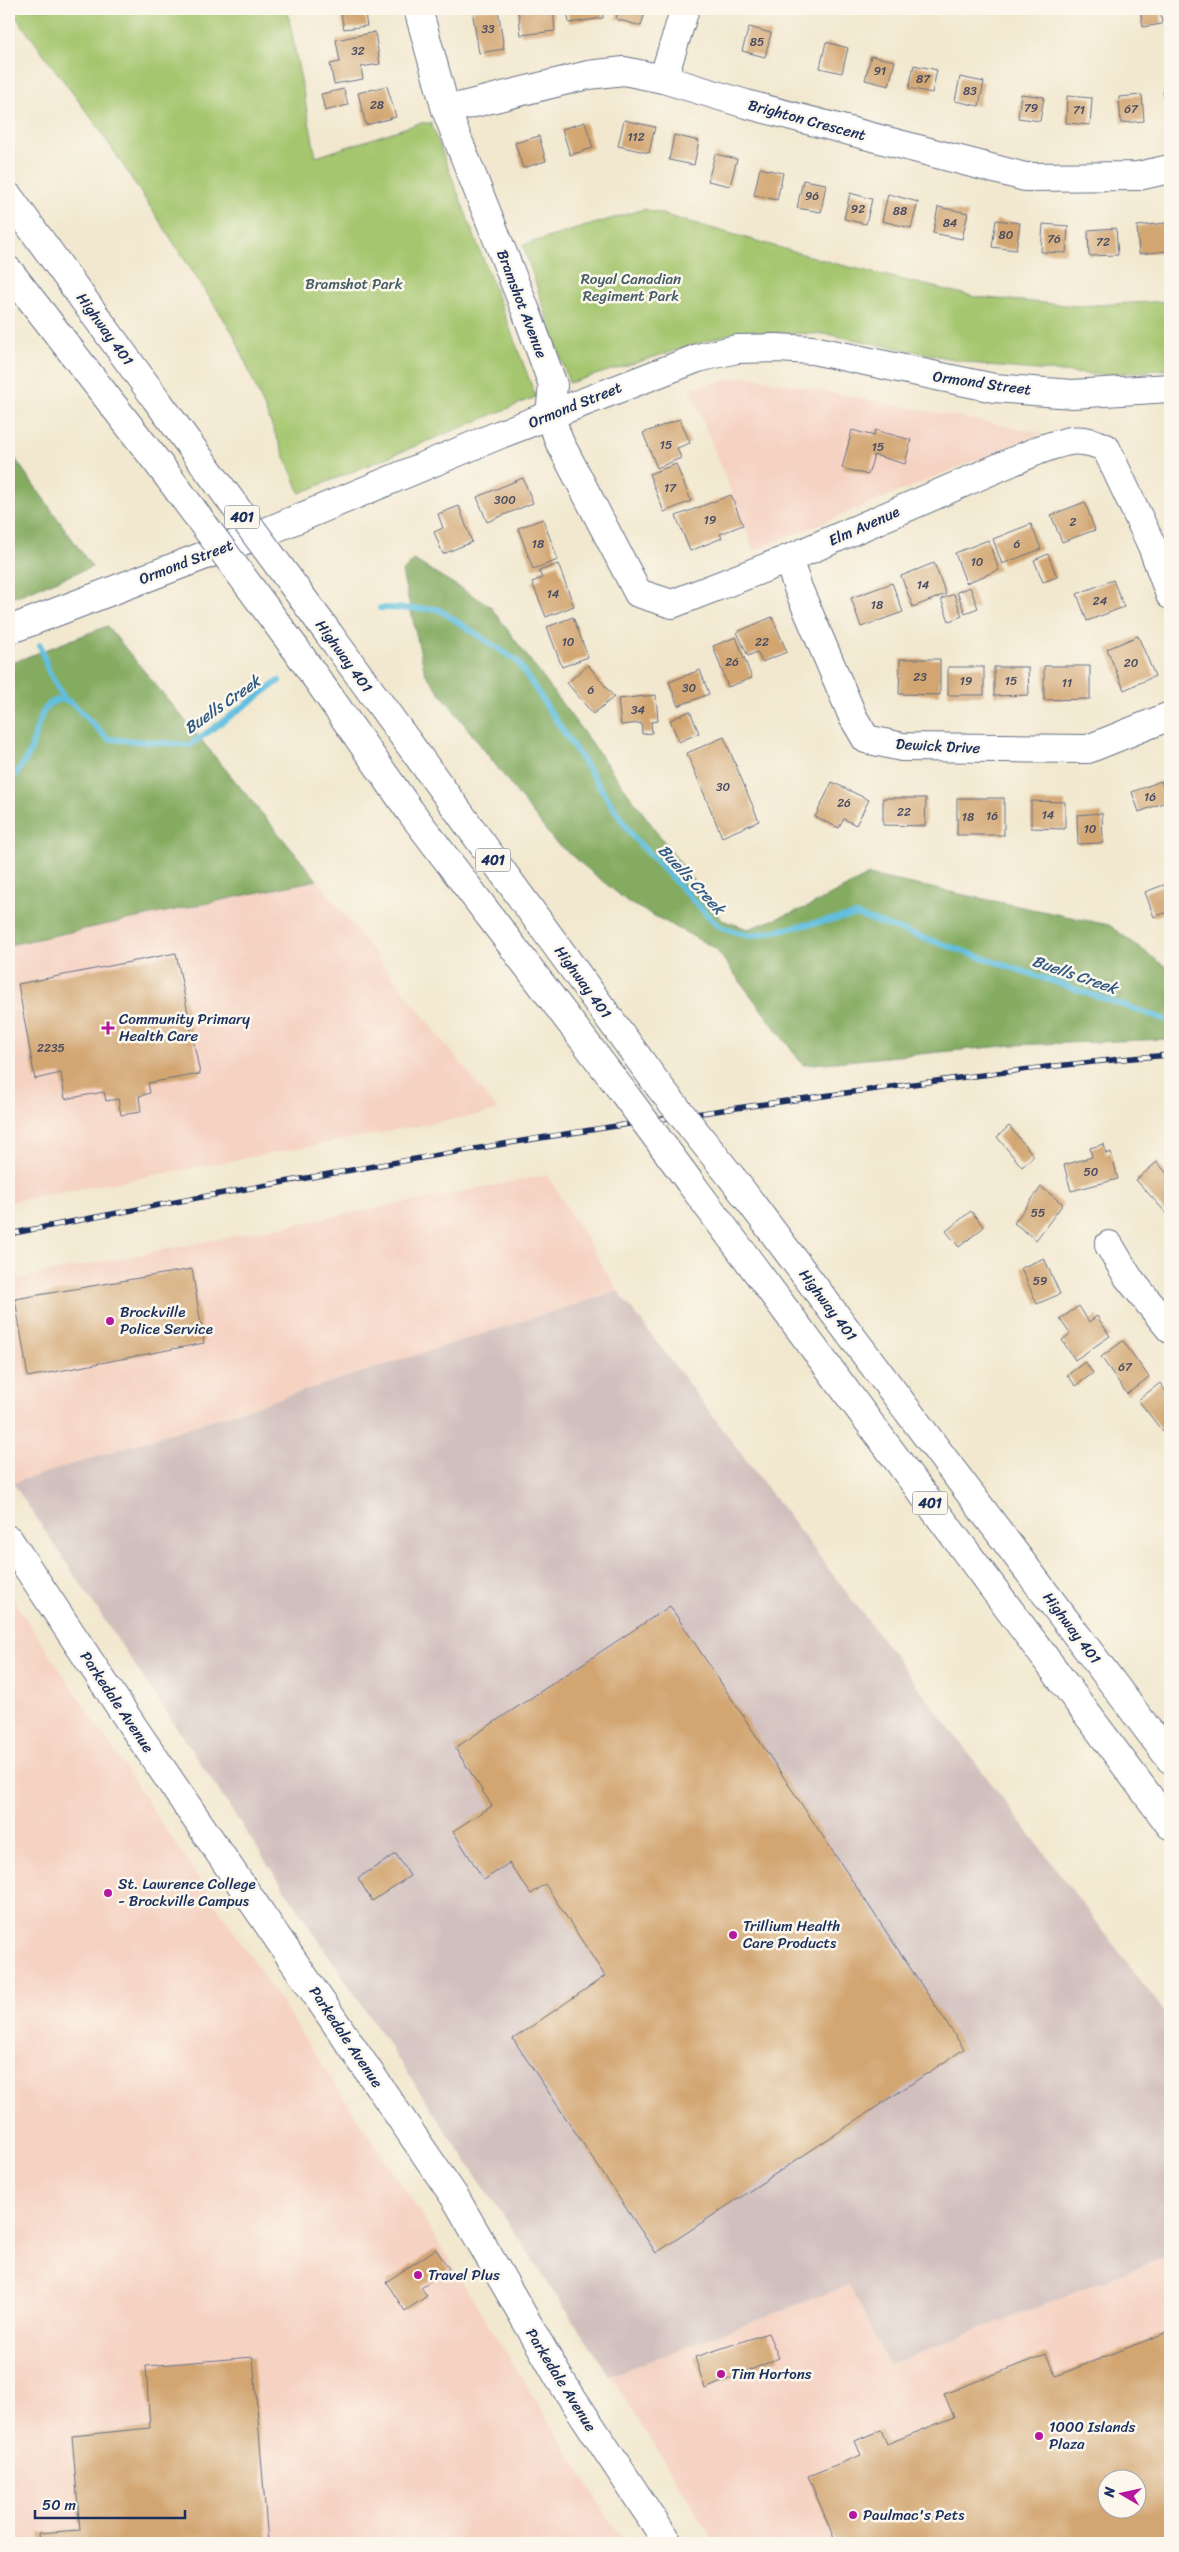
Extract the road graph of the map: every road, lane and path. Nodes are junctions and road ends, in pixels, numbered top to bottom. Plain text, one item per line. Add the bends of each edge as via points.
1 (418, 9) edge
2 (686, 9) edge
3 (664, 79) junction
4 (446, 110) junction
5 (1170, 169) edge
6 (9, 197) edge
7 (9, 271) edge
8 (1170, 388) edge
9 (550, 415) junction
10 (788, 559) junction
11 (636, 591) joint
12 (1170, 595) edge
13 (9, 630) edge
14 (1170, 716) edge
15 (1108, 1245) dead end
16 (1170, 1329) edge
17 (9, 1540) edge
18 (1170, 1759) edge
19 (1170, 1824) edge
20 (668, 2543) edge

1 - 4 main road, Bramshot Avenue
2 - 3 main road
3 - 4 main road, Brighton Crescent via 624,71 588,75
3 - 5 main road, Brighton Crescent via 746,104 1025,177 1138,176
4 - 9 main road, Bramshot Avenue via 551,378
6 - 18 main road, Highway 401 / 401, bridge via 658,1085 733,1179
7 - 19 main road, 401, bridge via 164,471 410,811
8 - 9 main road, Ormond Street via 1072,394 994,388 813,350 776,348 737,350 698,358
9 - 11 main road, Bramshot Avenue via 559,441
9 - 13 main road, Ormond Street via 261,534
10 - 11 main road, Elm Avenue via 672,604
10 - 12 main road, Elm Avenue via 1070,439 1106,448 1152,546
10 - 14 main road, Dewick Drive via 850,709 866,739 902,747 1088,749
15 - 16 main road via 1128,1277
17 - 20 main road, Parkedale Avenue via 456,2199 559,2378

